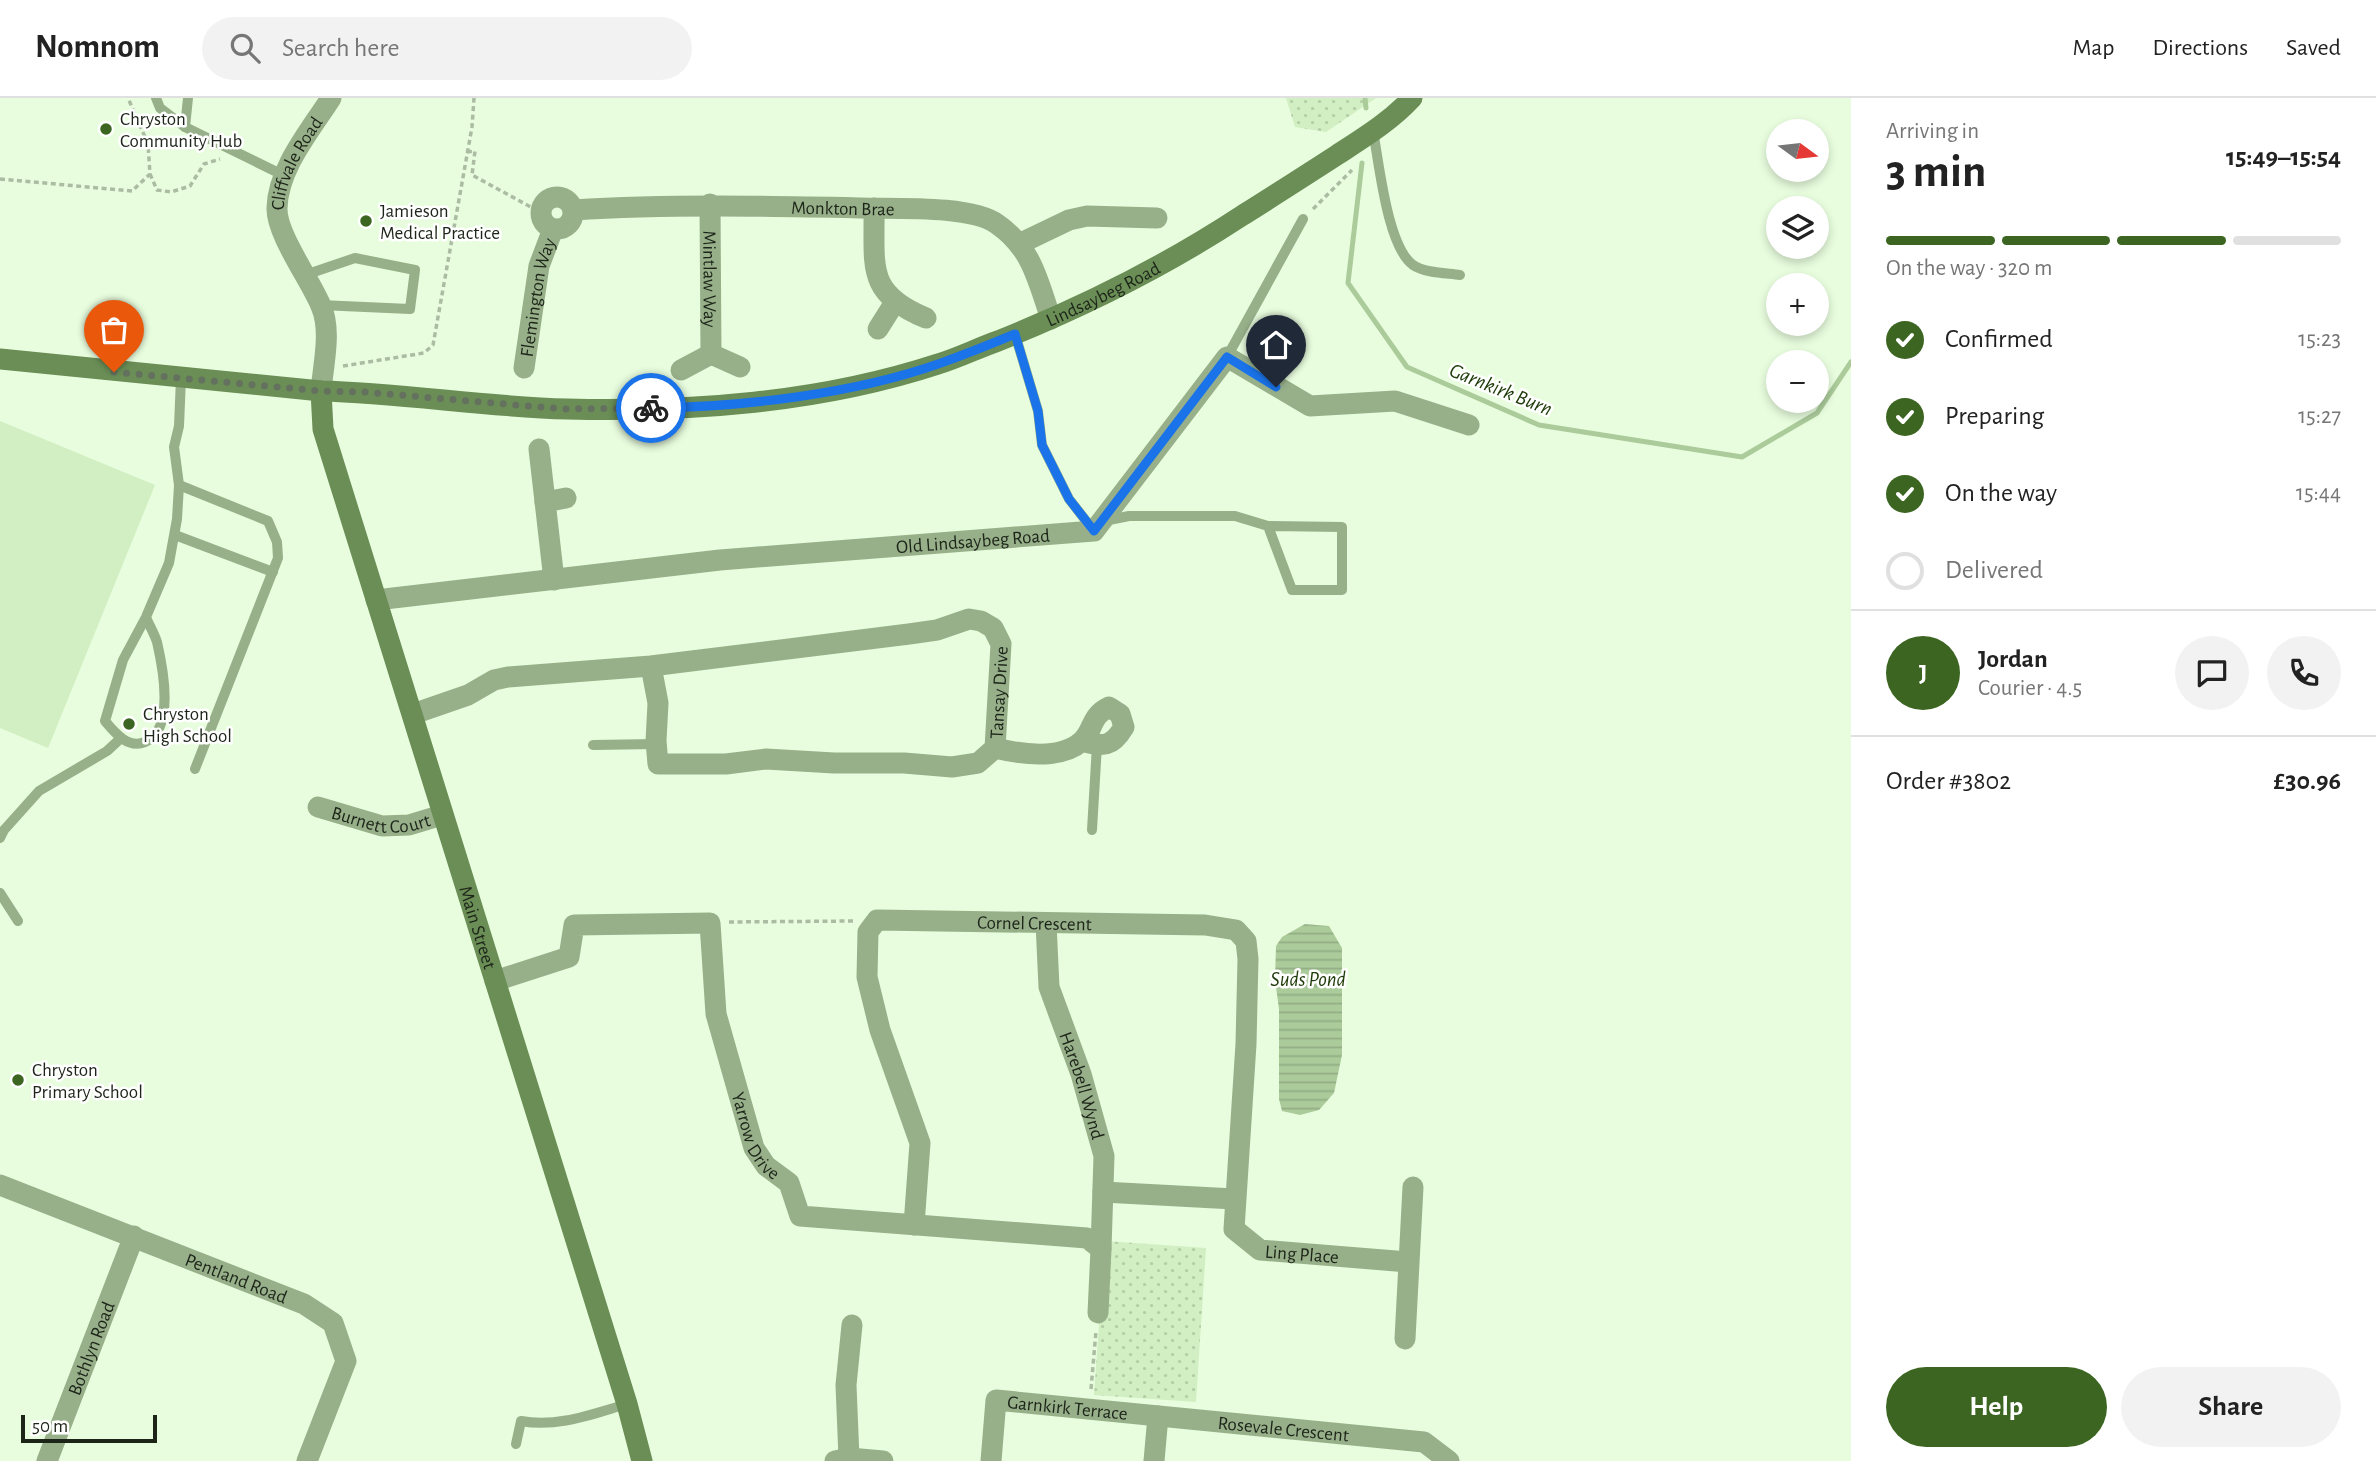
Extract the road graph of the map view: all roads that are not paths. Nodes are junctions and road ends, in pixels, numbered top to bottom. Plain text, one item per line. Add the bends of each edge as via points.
1 (156, 98) edge
2 (188, 98) edge
3 (331, 98) edge
4 (1412, 98) edge
5 (185, 127) junction
6 (1373, 131) junction
7 (285, 176) junction
8 (710, 204) junction
9 (873, 208) junction
10 (1157, 218) dead end
11 (1303, 219) dead end
12 (546, 221) joint
13 (1021, 243) junction
14 (305, 275) junction
15 (1460, 275) dead end
16 (895, 302) junction
17 (320, 304) junction
18 (926, 318) dead end
19 (1051, 319) junction
20 (878, 329) dead end
21 (1015, 334) junction
22 (711, 355) junction
23 (1227, 357) junction
24 (0, 359) edge
25 (740, 367) dead end
26 (524, 368) dead end
27 (681, 370) dead end
28 (181, 377) junction
29 (321, 391) junction
30 (1469, 425) dead end
31 (539, 449) dead end
32 (179, 485) junction
33 (566, 498) dead end
34 (545, 502) junction
35 (1097, 526) junction
36 (1268, 526) junction
37 (174, 535) junction
38 (273, 572) junction
39 (554, 579) junction
40 (376, 600) junction
41 (146, 617) junction
42 (651, 666) junction
43 (412, 714) junction
44 (120, 739) junction
45 (1090, 743) joint
46 (656, 744) junction
47 (593, 745) dead end
48 (995, 748) junction
49 (195, 769) dead end
50 (318, 807) dead end
51 (442, 815) junction
52 (1092, 830) dead end
53 (0, 838) edge
54 (0, 893) edge
55 (18, 921) dead end
56 (1046, 923) junction
57 (495, 981) junction
58 (0, 1185) edge
59 (1413, 1187) dead end
60 (1103, 1192) junction
61 (1234, 1199) junction
62 (914, 1225) junction
63 (134, 1236) junction
64 (1101, 1249) junction
65 (1408, 1262) junction
66 (1098, 1313) road end
67 (852, 1325) dead end
68 (1405, 1339) dead end
69 (627, 1404) junction
70 (1158, 1416) junction
71 (516, 1444) dead end
72 (842, 1459) edge
73 (47, 1461) edge
74 (307, 1461) edge
75 (642, 1461) edge
76 (884, 1461) edge
77 (990, 1461) edge
78 (1154, 1461) edge
79 (1449, 1461) edge

1 - 5 lane via 160,108
2 - 5 lane
3 - 7 street, Cliffvale Road
4 - 6 main road, Lindsaybeg Road
5 - 7 lane
6 - 15 lane via 1387,211 1404,254 1413,265
6 - 19 main road, Lindsaybeg Road via 1224,228
7 - 14 street, Cliffvale Road via 276,211
8 - 9 street, Monkton Brae
8 - 12 street, Monkton Brae via 573,210 564,199 554,197 544,203
8 - 22 street, Mintlaw Way
9 - 13 street, Monkton Brae via 974,214 995,222
9 - 16 street via 876,273
10 - 13 street via 1087,216
11 - 23 lane
12 - 26 street, Flemington Way
13 - 19 street, Monkton Brae
14 - 17 street, Cliffvale Road
14 - 17 lane via 355,257 415,270 410,309
16 - 18 street
16 - 20 street
17 - 29 street, Cliffvale Road via 326,333
19 - 21 main road, Lindsaybeg Road
21 - 29 main road, Lindsaybeg Road via 939,364 870,382 738,404 564,409
21 - 35 lane via 1038,411 1042,445 1069,499
22 - 25 street, Mintlaw Way
22 - 27 street, Mintlaw Way
23 - 30 street via 1310,406 1395,401
23 - 35 street
24 - 28 main road, Lindsaybeg Road
28 - 29 main road, Lindsaybeg Road
28 - 32 lane via 174,447
29 - 40 main road, Main Street via 323,429
31 - 34 street
32 - 37 lane
32 - 38 lane via 268,521 277,542
33 - 34 street
34 - 39 street
35 - 36 lane via 1129,516 1235,516
35 - 39 street, Old Lindsaybeg Road
36 - 36 lane via 1342,527 1342,590 1292,590
37 - 38 lane
37 - 41 lane via 169,563
38 - 49 lane
39 - 40 street, Old Lindsaybeg Road
40 - 43 main road, Main Street
41 - 44 lane via 123,660 105,721
41 - 44 lane via 156,640 164,720 156,737 141,744
42 - 43 street, Tansay Drive via 508,677
42 - 46 street via 658,703
42 - 48 street, Tansay Drive via 937,630 969,619 981,621 993,628 1001,644
43 - 51 main road, Main Street
44 - 53 lane via 39,791
45 - 48 street via 1037,755
45 - 52 lane
46 - 47 lane
46 - 48 street, Tansay Drive via 658,764 766,759 952,767 978,763
50 - 51 street, Burnett Court via 382,826 409,825
51 - 57 main road, Main Street
54 - 55 lane
56 - 60 street, Harebell Wynd via 1049,987 1081,1074 1104,1156
56 - 61 street, Cornel Crescent via 1205,925 1236,930 1246,942 1246,1044
56 - 62 street, Cornel Crescent via 877,920 868,932 867,977 880,1030 920,1143
57 - 62 street, Yarrow Drive via 569,957 574,925 710,923 716,1014 754,1147 766,1166 789,1183 800,1216
57 - 69 main road, Main Street
58 - 63 street, Pentland Road
59 - 65 street
60 - 61 street
60 - 64 street, Harebell Wynd
61 - 65 street, Ling Place via 1234,1229 1260,1250
62 - 64 street, Yarrow Drive via 1087,1238
63 - 73 street, Bothlyn Road
63 - 74 street, Pentland Road via 304,1304 333,1323 346,1361
64 - 66 street
65 - 68 street
67 - 72 street
69 - 71 lane via 565,1421 521,1421
69 - 75 main road, Main Street
70 - 77 street, Garnkirk Terrace via 996,1400
70 - 78 street
70 - 79 street, Rosevale Crescent via 1424,1442
72 - 76 street

